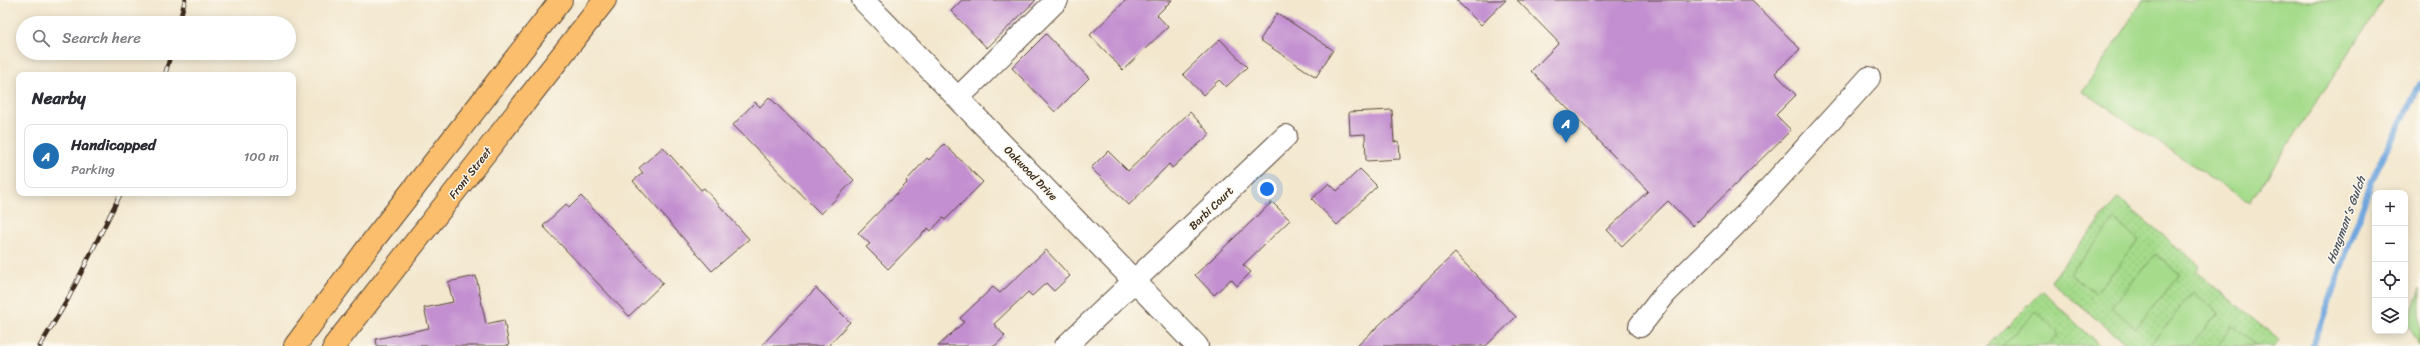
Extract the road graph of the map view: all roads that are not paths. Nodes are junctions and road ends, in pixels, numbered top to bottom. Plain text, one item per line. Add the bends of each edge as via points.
1 (561, 0) edge
2 (605, 0) edge
3 (863, 0) edge
4 (1057, 0) edge
5 (1869, 78) dead end
6 (958, 98) junction
7 (1286, 136) dead end
8 (1135, 280) junction
9 (1640, 326) dead end
10 (295, 346) edge
11 (334, 346) edge
12 (1066, 346) edge
13 (1197, 346) edge

1 - 10 main road
2 - 11 main road, Front Street
3 - 6 street, Oakwood Drive
4 - 6 street
5 - 9 street via 1747,213 1665,294
6 - 8 street, Oakwood Drive
7 - 8 street, Barbi Court
8 - 12 street, Barbi Court
8 - 13 street, Oakwood Drive

